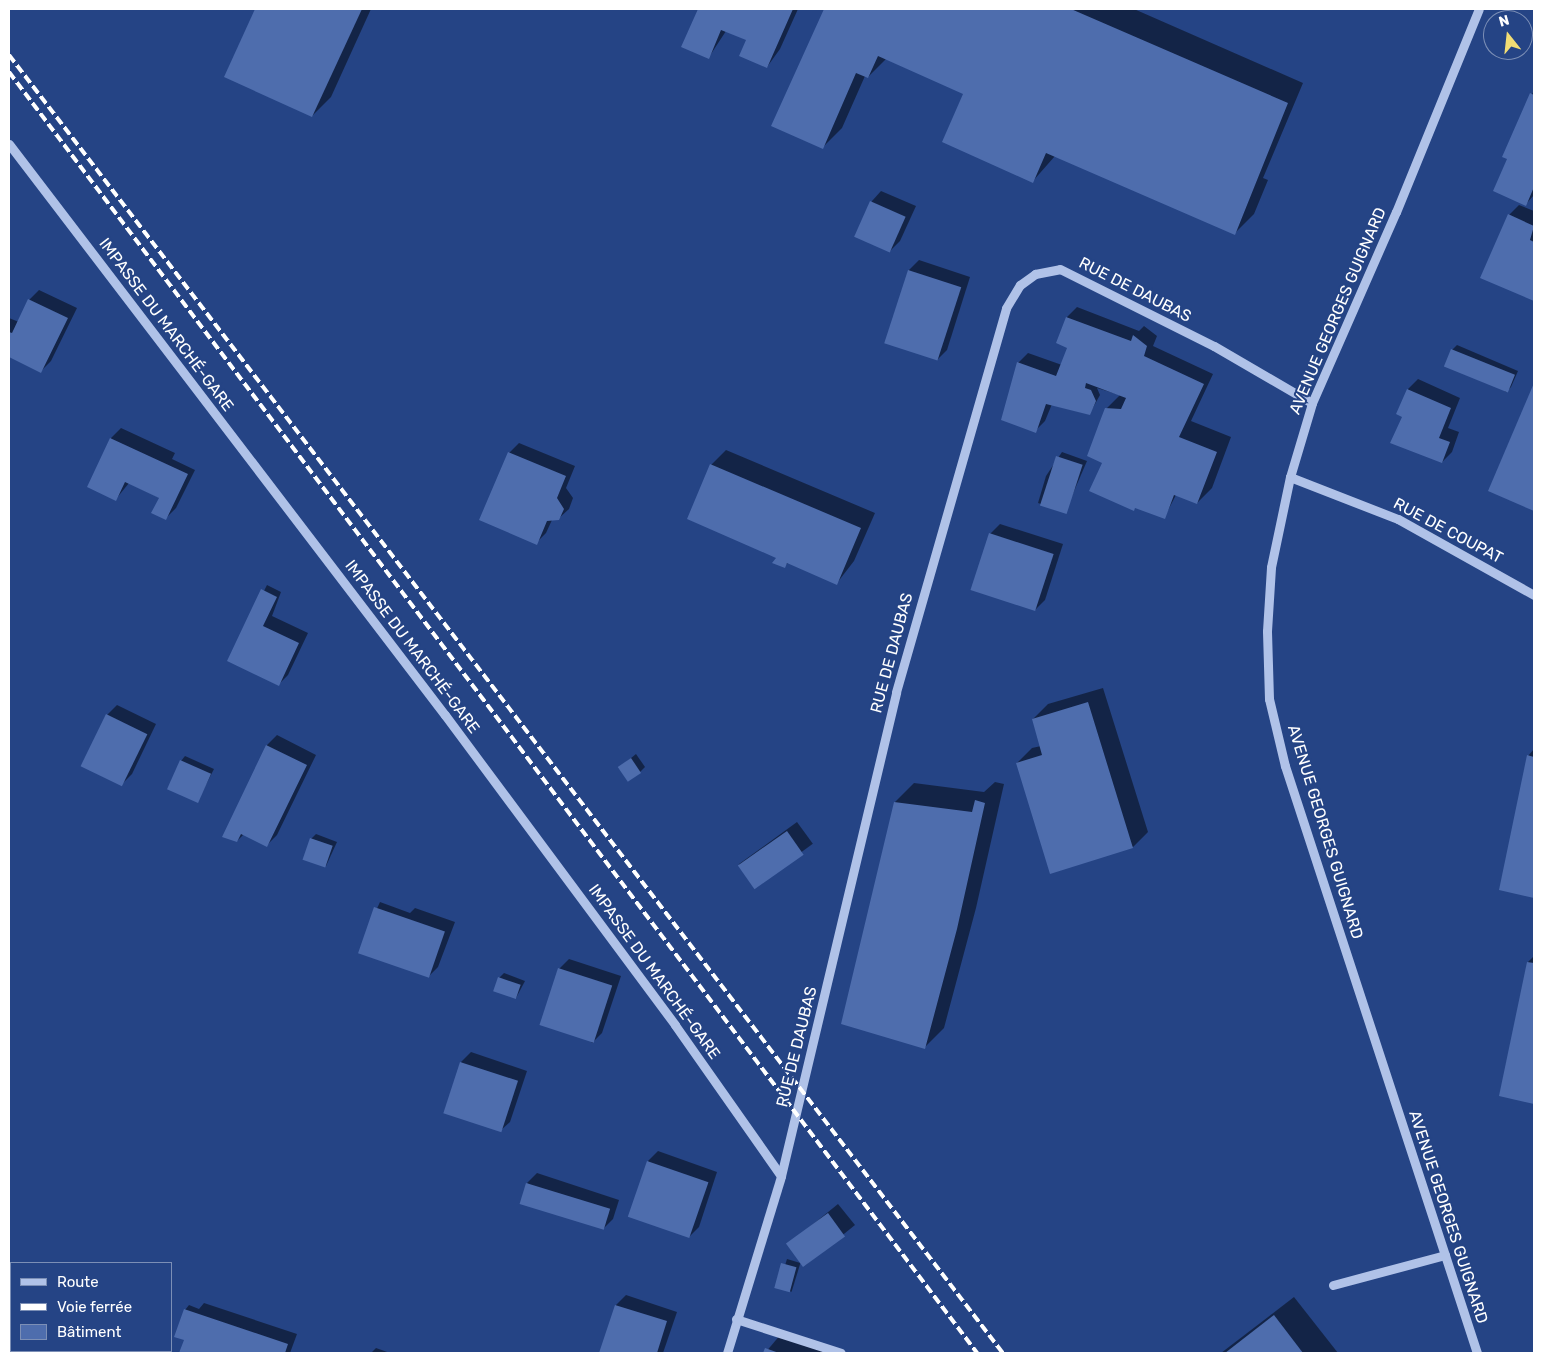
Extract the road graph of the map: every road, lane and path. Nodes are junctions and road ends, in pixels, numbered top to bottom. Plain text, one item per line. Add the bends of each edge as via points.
1 (1479, 9) edge
2 (9, 144) edge
3 (1312, 404) junction
4 (1290, 477) junction
5 (1534, 596) edge
6 (781, 1176) junction
7 (1445, 1255) junction
8 (1333, 1285) dead end
9 (736, 1319) junction
10 (728, 1353) edge
11 (841, 1353) edge
12 (1477, 1353) edge

1 - 3 street, AVENUE GEORGES GUIGNARD via 1396,212
2 - 6 street, IMPASSE DU MARCHÉ-GARE via 445,715 675,1025
3 - 4 street, AVENUE GEORGES GUIGNARD
3 - 6 street, RUE DE DAUBAS via 1214,346 1060,269 1046,270 1020,285 1006,308 896,692
4 - 5 street, RUE DE COUPAT via 1398,519
4 - 7 street, AVENUE GEORGES GUIGNARD via 1272,567 1267,631 1269,699 1285,766
6 - 9 street, RUE DE DAUBAS
7 - 8 street
7 - 12 street, AVENUE GEORGES GUIGNARD
9 - 10 street, RUE DE DAUBAS
9 - 11 street

